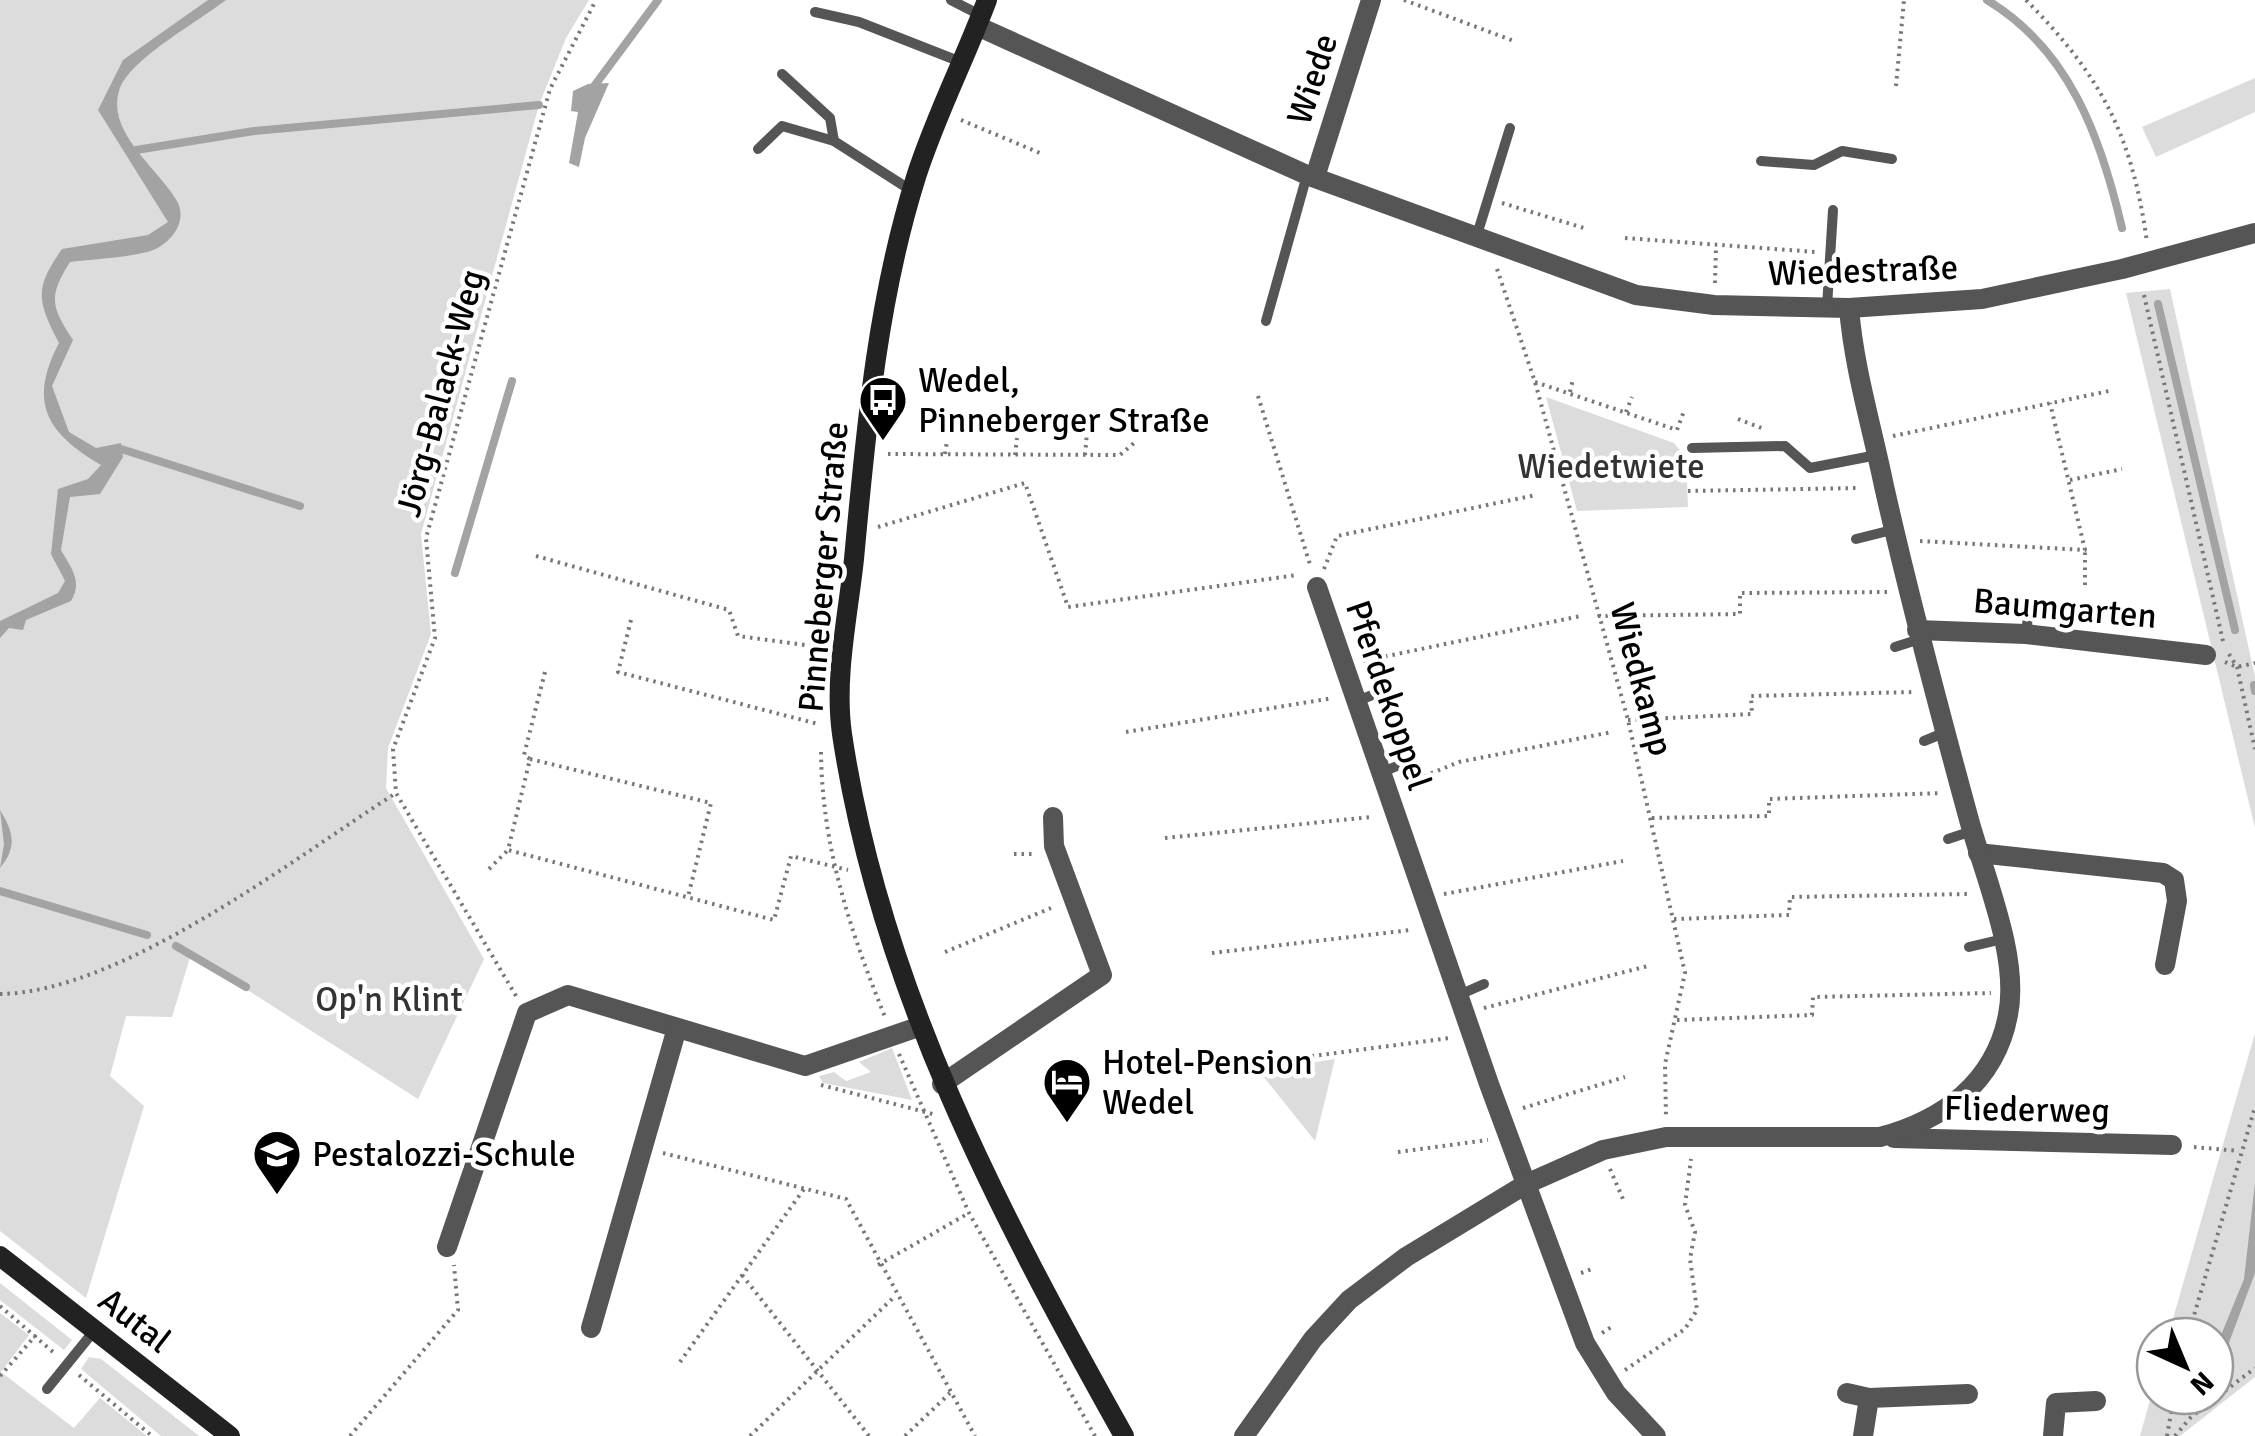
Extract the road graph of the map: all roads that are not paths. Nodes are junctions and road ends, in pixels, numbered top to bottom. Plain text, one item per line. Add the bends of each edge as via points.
1 (951, 0) edge
2 (1371, 0) edge
3 (815, 12) dead end
4 (982, 14) edge
5 (962, 63) junction
6 (782, 74) dead end
7 (1510, 128) dead end
8 (834, 142) junction
9 (758, 149) dead end
10 (1892, 159) dead end
11 (1761, 162) dead end
12 (1311, 176) junction
13 (913, 192) junction
14 (1833, 210) dead end
15 (2255, 233) edge
16 (1482, 241) junction
17 (1827, 308) junction
18 (1849, 308) junction
19 (1266, 321) dead end
20 (1692, 448) dead end
21 (1875, 448) junction
22 (1894, 535) junction
23 (1856, 540) dead end
24 (1318, 587) road end
25 (1918, 634) junction
26 (1895, 647) dead end
27 (2206, 655) dead end
28 (1380, 692) dead end
29 (1356, 698) junction
30 (1946, 732) junction
31 (1924, 741) dead end
32 (1409, 761) dead end
33 (1382, 779) junction
34 (1053, 817) dead end
35 (1972, 831) junction
36 (1948, 839) dead end
37 (1978, 853) junction
38 (2003, 938) junction
39 (1970, 947) dead end
40 (2165, 965) dead end
41 (1484, 984) dead end
42 (1462, 1004) junction
43 (921, 1026) junction
44 (677, 1028) junction
45 (942, 1084) junction
46 (1880, 1137) junction
47 (2172, 1144) road end
48 (1526, 1184) junction
49 (447, 1247) road end
50 (0, 1256) edge
51 (590, 1328) dead end
52 (95, 1330) junction
53 (47, 1389) dead end
54 (1847, 1393) dead end
55 (1968, 1394) dead end
56 (1870, 1398) junction
57 (2096, 1402) dead end
58 (230, 1436) edge
59 (1124, 1436) edge
60 (1244, 1436) edge
61 (1656, 1436) edge
62 (1863, 1436) edge
63 (2053, 1436) edge

1 - 4 lane
2 - 12 street, Wiede
3 - 5 lane
4 - 5 main road, Pinneberger Straße
4 - 12 street, Wiedestraße
5 - 13 main road, Pinneberger Straße
6 - 8 lane via 830,118
7 - 16 lane
8 - 9 lane via 782,126
8 - 13 lane
10 - 11 lane via 1842,152 1814,165
12 - 16 street, Wiedestraße
12 - 19 lane
13 - 43 main road, Pinneberger Straße via 879,329 844,650 842,730 872,876
14 - 17 lane
15 - 18 street, Wiedestraße via 1982,299
16 - 17 street, Wiedestraße via 1636,294 1714,305
17 - 18 street, Wiedestraße
18 - 21 street
20 - 21 lane via 1785,446 1810,468
21 - 22 street
22 - 23 lane
22 - 25 street
24 - 29 street, Pferdekoppel
25 - 26 lane
25 - 27 street, Baumgarten via 2027,625 2178,641
25 - 30 street
28 - 29 lane
29 - 33 street, Pferdekoppel
30 - 31 lane
30 - 35 street
32 - 33 lane
33 - 42 street, Pferdekoppel
34 - 45 street via 1054,846 1102,975
35 - 36 lane
35 - 37 street
37 - 38 street
37 - 40 street via 2163,873 2174,880 2177,901
38 - 39 lane
38 - 46 street via 2010,992 2004,1032 1985,1073 1931,1119
41 - 42 lane
42 - 48 street, Pferdekoppel
43 - 44 street via 805,1066
43 - 45 main road, Pinneberger Straße
44 - 49 street via 568,995 526,1013
44 - 51 street
45 - 59 main road, Pinneberger Straße via 1033,1274
46 - 47 street, Fliederweg
46 - 48 street via 1666,1137 1603,1150
48 - 60 street via 1406,1256 1349,1300
48 - 61 street, Pferdekoppel via 1585,1343
50 - 52 main road, Autal
52 - 53 lane
52 - 58 main road, Autal
54 - 56 street
55 - 56 street
56 - 62 street
57 - 63 street via 2056,1403

